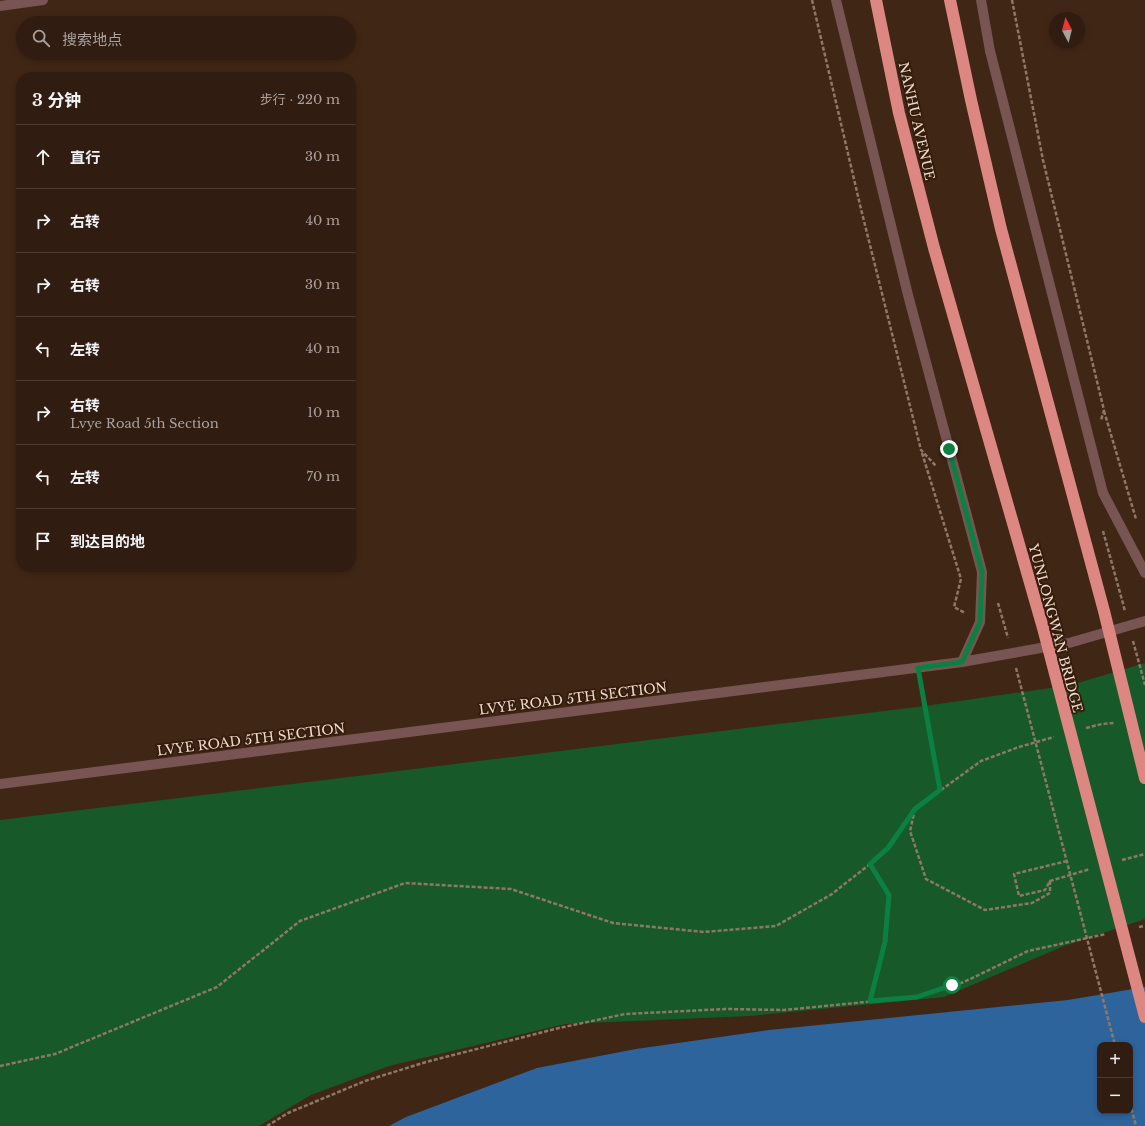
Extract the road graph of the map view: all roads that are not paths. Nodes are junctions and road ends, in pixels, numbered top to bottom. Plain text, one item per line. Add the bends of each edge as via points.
1 (43, 0) edge
2 (836, 0) edge
3 (876, 0) edge
4 (950, 0) edge
5 (981, 0) edge
6 (0, 6) edge
7 (934, 248) joint
8 (1145, 573) edge
9 (1145, 621) edge
10 (962, 662) junction
11 (1145, 778) edge
12 (0, 784) edge
13 (1145, 1017) edge

1 - 6 street
2 - 10 street via 908,296 982,572 980,622
3 - 7 highway, NANHU AVENUE via 899,113
4 - 11 highway via 1001,230 1104,611
5 - 8 street via 990,51 1103,493
7 - 13 highway, YUNLONGWAN BRIDGE via 1043,628
9 - 10 street, LVYE ROAD 5TH SECTION via 1069,643
10 - 12 street, LVYE ROAD 5TH SECTION

